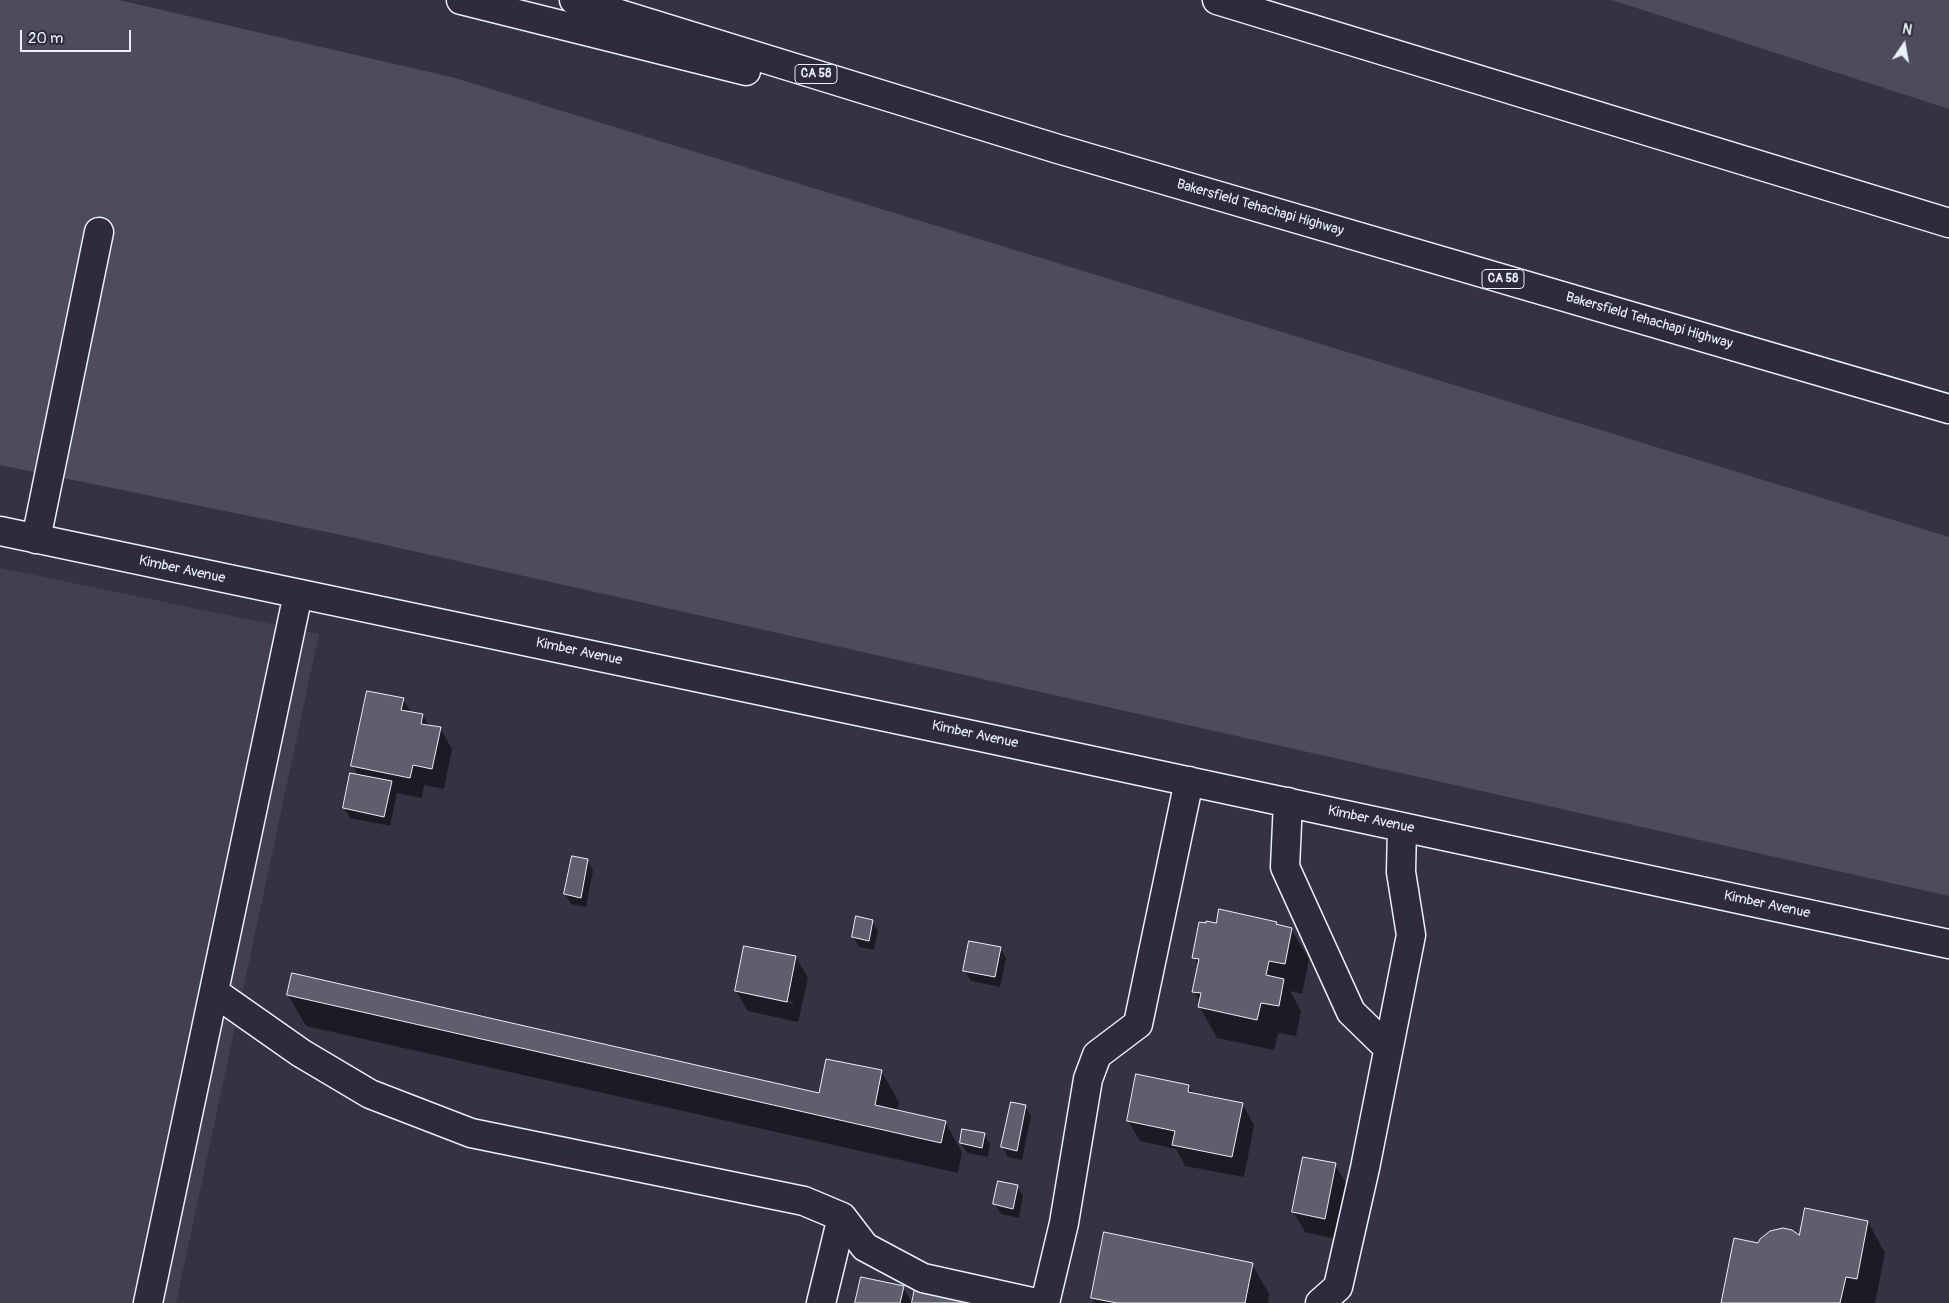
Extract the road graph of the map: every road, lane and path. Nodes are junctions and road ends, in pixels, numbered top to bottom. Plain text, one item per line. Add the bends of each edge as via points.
1 (461, 0) edge
2 (574, 0) edge
3 (1217, 0) edge
4 (1058, 149) junction
5 (1949, 223) edge
6 (99, 232) dead end
7 (1949, 409) edge
8 (0, 531) edge
9 (36, 539) junction
10 (298, 594) junction
11 (1188, 781) junction
12 (1288, 802) junction
13 (1402, 827) junction
14 (1949, 944) edge
15 (214, 992) junction
16 (1388, 1048) junction
17 (842, 1217) junction
18 (148, 1303) edge
19 (821, 1303) edge
20 (1036, 1303) edge
21 (1046, 1303) edge
22 (1320, 1303) edge

1 - 4 main road
2 - 4 main road, Bakersfield Tehachapi Highway / CA 58
3 - 5 main road
4 - 7 main road, Bakersfield Tehachapi Highway / CA 58
6 - 9 main road
8 - 9 main road, Kimber Avenue
9 - 10 main road, Kimber Avenue
10 - 11 main road, Kimber Avenue
10 - 15 main road
11 - 12 main road, Kimber Avenue
11 - 21 main road via 1138,1024 1096,1055 1088,1079 1064,1223
12 - 13 main road, Kimber Avenue
12 - 16 main road via 1286,867 1351,1012
13 - 14 main road, Kimber Avenue
13 - 16 main road via 1401,872 1411,935
15 - 17 main road via 301,1053 370,1094 472,1132 804,1201
15 - 18 main road
16 - 22 main road via 1338,1287
17 - 19 main road
17 - 20 main road via 865,1247 923,1278

